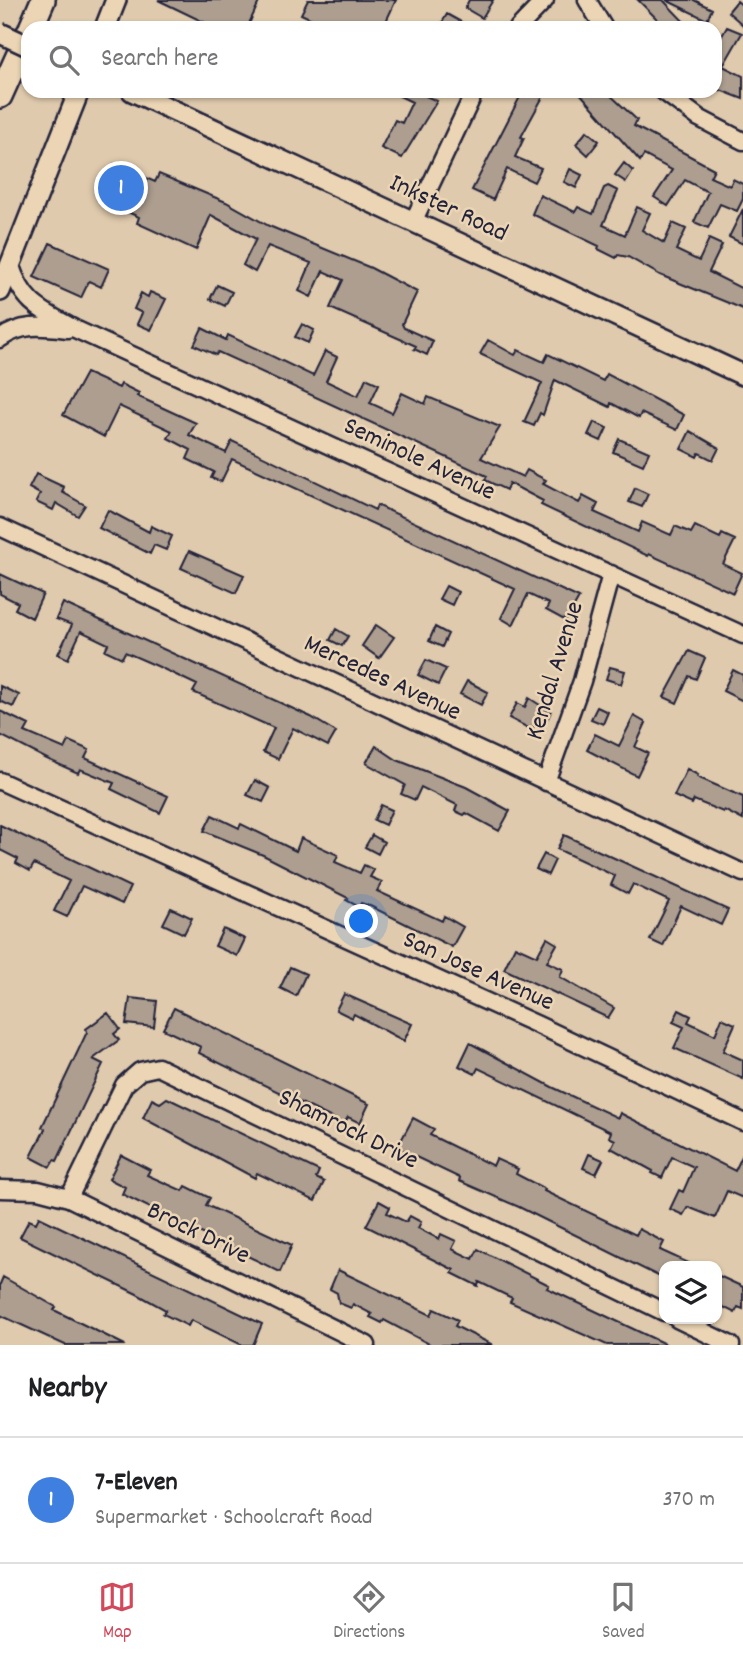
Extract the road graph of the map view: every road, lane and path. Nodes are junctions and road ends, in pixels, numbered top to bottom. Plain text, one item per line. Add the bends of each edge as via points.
1 (43, 0) edge
2 (116, 0) edge
3 (545, 0) edge
4 (587, 0) edge
5 (34, 21) edge
6 (108, 21) edge
7 (525, 21) edge
8 (600, 21) edge
9 (0, 33) edge
10 (21, 43) edge
11 (21, 50) edge
12 (0, 96) edge
13 (76, 98) edge
14 (147, 98) edge
15 (472, 98) edge
16 (672, 98) edge
17 (743, 141) edge
18 (413, 222) junction
19 (10, 263) junction
20 (0, 291) edge
21 (75, 330) junction
22 (0, 339) edge
23 (743, 374) edge
24 (0, 527) edge
25 (611, 574) junction
26 (743, 635) edge
27 (0, 781) edge
28 (546, 782) junction
29 (743, 873) edge
30 (743, 1122) edge
31 (0, 1189) edge
32 (69, 1198) junction
33 (659, 1310) edge
34 (687, 1324) edge
35 (368, 1345) edge
36 (731, 1345) edge

1 - 5 highway
2 - 6 main road
3 - 7 street
4 - 8 street
9 - 10 main road, bridge
11 - 12 highway
13 - 19 main road
14 - 18 main road, Inkster Road
15 - 18 street
16 - 17 street
18 - 23 main road, Inkster Road
19 - 20 main road
19 - 21 street via 17,286 33,306
21 - 22 street via 30,326
21 - 25 street, Seminole Avenue
24 - 28 street, Mercedes Avenue
25 - 26 street, Seminole Avenue
25 - 28 street, Kendal Avenue via 582,681
27 - 30 street, San Jose Avenue
28 - 29 street, Mercedes Avenue
31 - 32 street, Brock Drive
32 - 33 street, Shamrock Drive via 124,1085 140,1071 158,1067
32 - 35 street, Brock Drive
34 - 36 street

